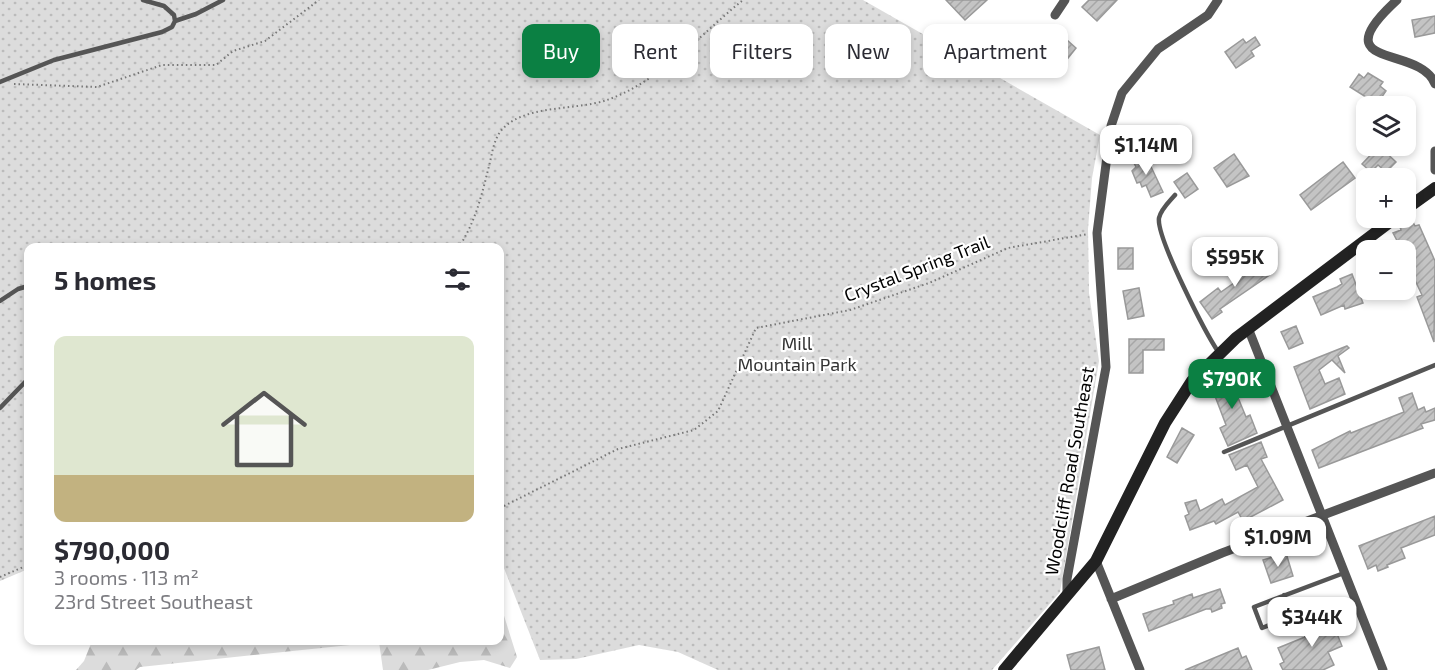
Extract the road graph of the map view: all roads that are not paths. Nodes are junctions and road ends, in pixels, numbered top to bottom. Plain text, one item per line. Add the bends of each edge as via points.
1 (143, 0) edge
2 (223, 0) edge
3 (1065, 0) edge
4 (1218, 0) edge
5 (1397, 0) edge
6 (1056, 15) dead end
7 (175, 21) junction
8 (1432, 72) edge
9 (0, 82) edge
10 (1435, 84) edge
11 (1435, 151) edge
12 (1435, 170) edge
13 (1435, 188) edge
14 (1175, 195) dead end
15 (1416, 202) edge
16 (1382, 228) edge
17 (24, 287) edge
18 (0, 301) edge
19 (1248, 328) junction
20 (1219, 353) junction
21 (1435, 365) edge
22 (24, 383) edge
23 (0, 408) edge
24 (1286, 425) junction
25 (1224, 452) dead end
26 (1435, 473) edge
27 (1323, 516) junction
28 (1096, 561) junction
29 (1344, 573) junction
30 (1284, 596) junction
31 (1067, 597) junction
32 (1111, 599) junction
33 (1004, 670) edge
34 (1140, 670) edge
35 (1383, 670) edge

1 - 7 lane via 164,6
2 - 7 lane
3 - 6 street
4 - 31 street, Woodcliff Road Southeast via 1208,15 1158,48 1122,93 1111,126 1097,233 1106,367 1067,579
5 - 8 street via 1372,24 1370,43 1380,54
7 - 9 lane via 162,32 54,60
8 - 10 street
11 - 12 street
13 - 15 street
14 - 20 lane via 1162,211 1159,225
16 - 19 street
17 - 18 lane
19 - 20 street
19 - 24 street
20 - 28 street via 1177,401
21 - 24 lane
22 - 23 lane
24 - 25 lane
24 - 27 street
26 - 27 street
27 - 29 street
27 - 32 street
28 - 31 street
28 - 32 street
29 - 30 lane
29 - 35 street
30 - 30 lane via 1254,607 1262,628 1292,616
31 - 33 street
32 - 34 street

